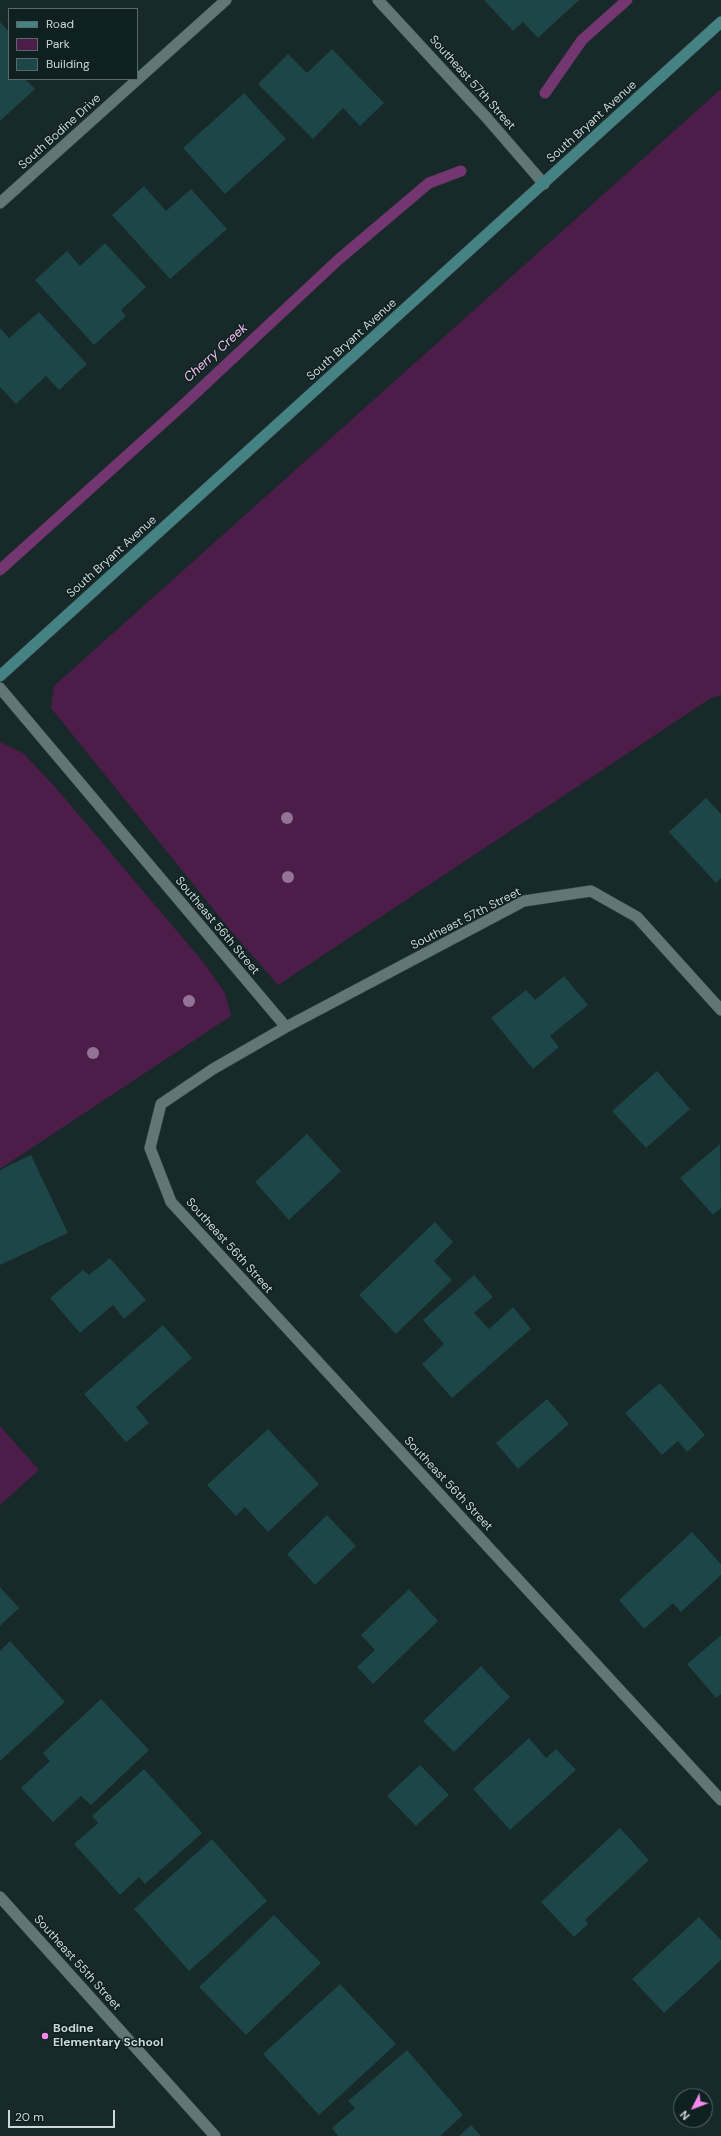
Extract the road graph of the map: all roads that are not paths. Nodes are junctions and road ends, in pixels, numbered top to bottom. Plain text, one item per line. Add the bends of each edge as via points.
1 (226, 0) edge
2 (378, 0) edge
3 (721, 22) edge
4 (138, 79) edge
5 (137, 80) edge
6 (544, 184) junction
7 (0, 203) edge
8 (0, 676) edge
9 (0, 688) edge
10 (721, 1010) edge
11 (286, 1027) junction
12 (721, 1800) edge
13 (0, 1897) edge
14 (215, 2136) edge

1 - 4 street, South Bodine Drive
2 - 6 street, Southeast 57th Street
3 - 6 main road, South Bryant Avenue
5 - 7 street, South Bodine Drive
6 - 8 main road, South Bryant Avenue
9 - 11 street, Southeast 56th Street
10 - 11 street, Southeast 57th Street via 637,917 592,891 524,902
11 - 12 street, Southeast 56th Street via 213,1069 161,1104 150,1148 171,1202
13 - 14 street, Southeast 55th Street

